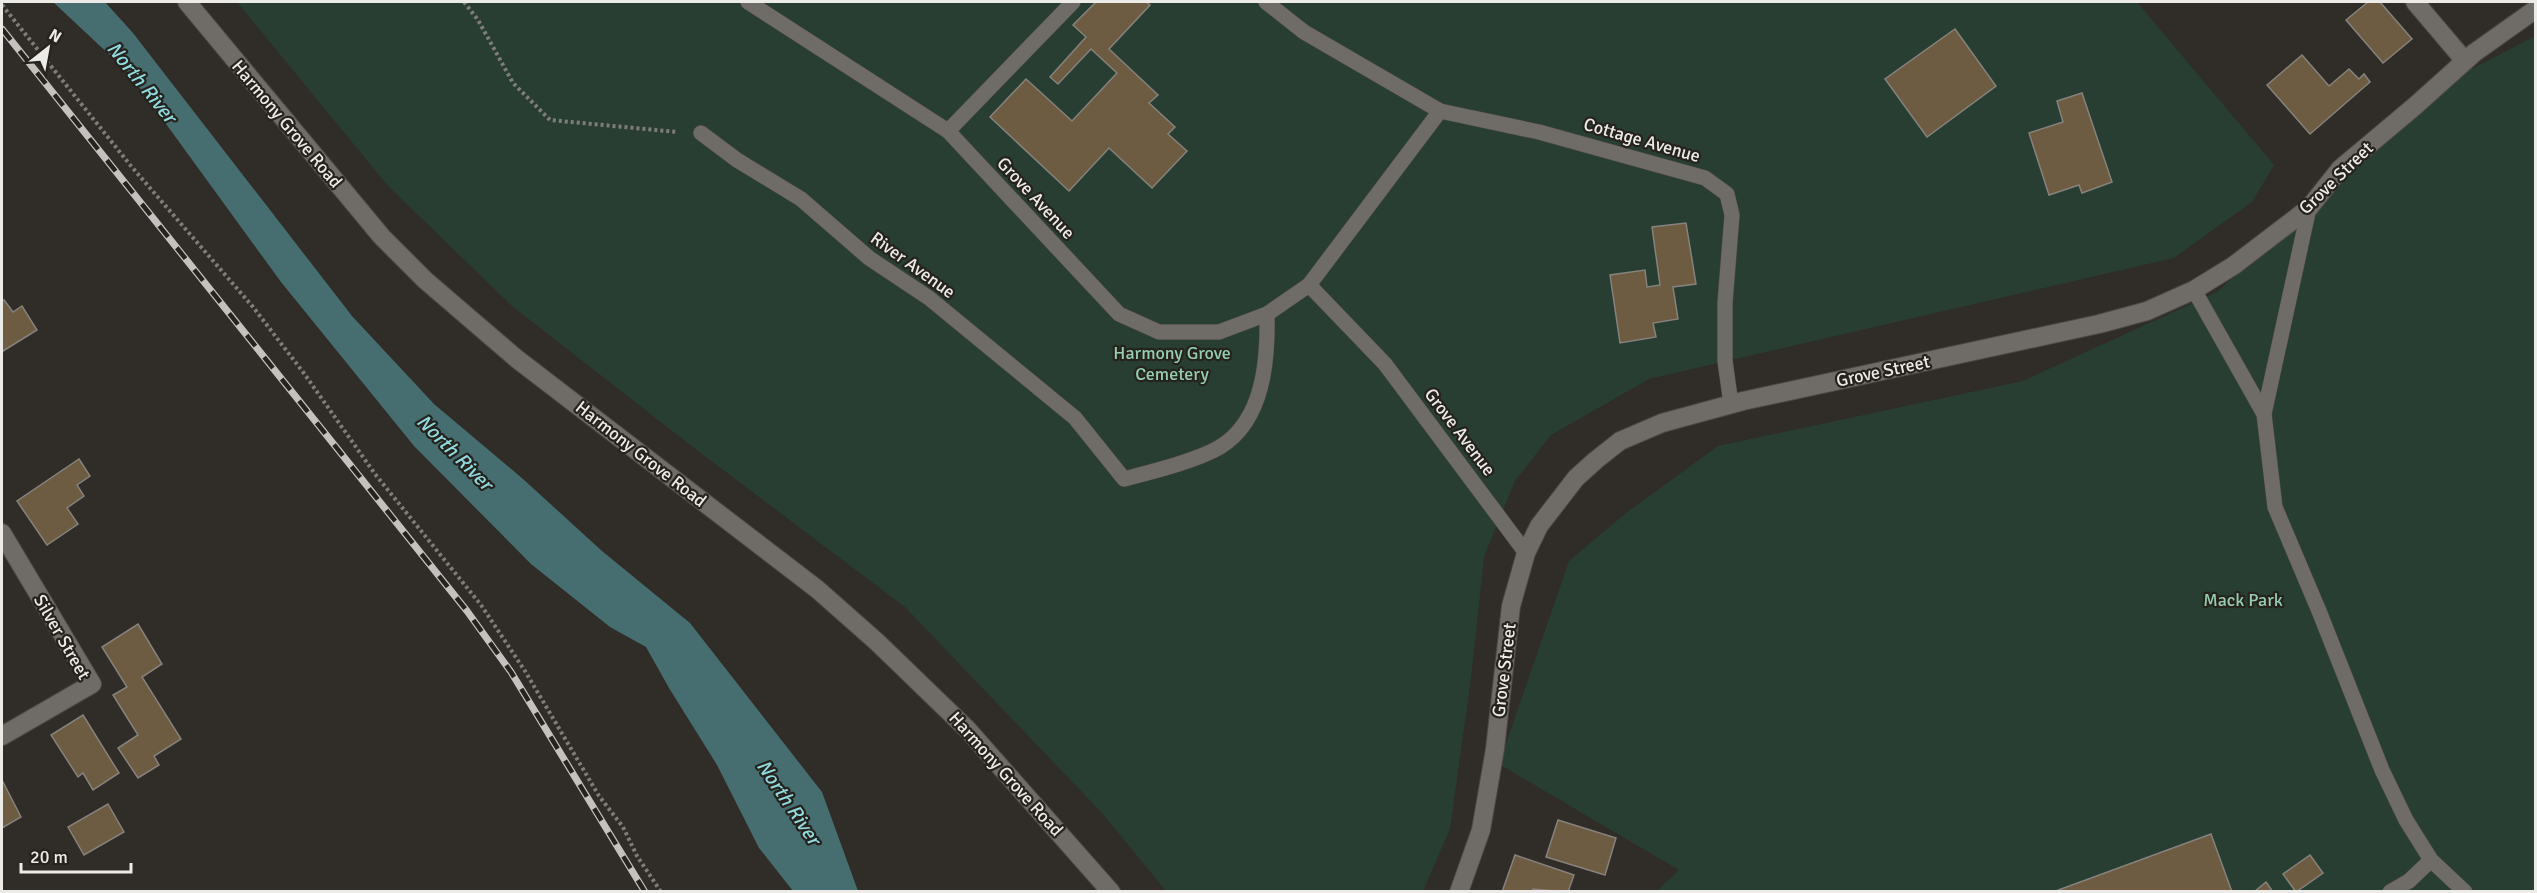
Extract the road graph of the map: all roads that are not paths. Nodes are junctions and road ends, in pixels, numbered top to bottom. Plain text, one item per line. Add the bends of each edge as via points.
1 (187, 2) edge
2 (748, 2) edge
3 (1073, 2) edge
4 (1266, 2) edge
5 (2415, 2) edge
6 (2535, 9) edge
7 (2465, 61) junction
8 (1440, 111) junction
9 (948, 131) junction
10 (701, 133) road end
11 (2309, 208) junction
12 (1308, 285) junction
13 (2194, 290) junction
14 (1267, 314) junction
15 (1731, 404) junction
16 (2264, 414) junction
17 (2, 533) edge
18 (1526, 553) junction
19 (2, 736) edge
20 (2431, 860) junction
21 (1112, 891) edge
22 (1460, 891) edge
23 (2390, 891) edge
24 (2465, 891) edge

1 - 21 street, Harmony Grove Road via 382,237 425,280 517,359 817,589 968,730
2 - 9 lane, Grove Avenue
3 - 9 lane
4 - 8 lane, Cottage Avenue via 1304,32
5 - 7 street
6 - 7 street, Grove Street
7 - 11 street, Grove Street via 2340,169
8 - 12 lane, Grove Avenue
8 - 15 lane, Cottage Avenue via 1539,132 1705,178 1727,194 1732,215 1725,362
9 - 14 lane, Grove Avenue via 1119,314 1159,332 1219,332
10 - 14 lane, River Avenue via 801,199 869,258 929,298 1075,418 1124,479 1220,447 1243,427 1260,390 1268,351
11 - 13 street, Grove Street via 2233,266
11 - 16 lane
12 - 14 lane, Grove Avenue
12 - 18 lane, Grove Avenue via 1385,364
13 - 15 street, Grove Street via 2147,311 2099,324
13 - 16 lane
15 - 18 street, Grove Street via 1662,423 1620,441 1576,478 1539,526
16 - 20 lane via 2275,507 2382,770
17 - 19 street, Silver Street via 92,684
18 - 22 street, Grove Street via 1511,606 1495,749 1481,830
20 - 23 lane via 2409,881
20 - 24 lane

